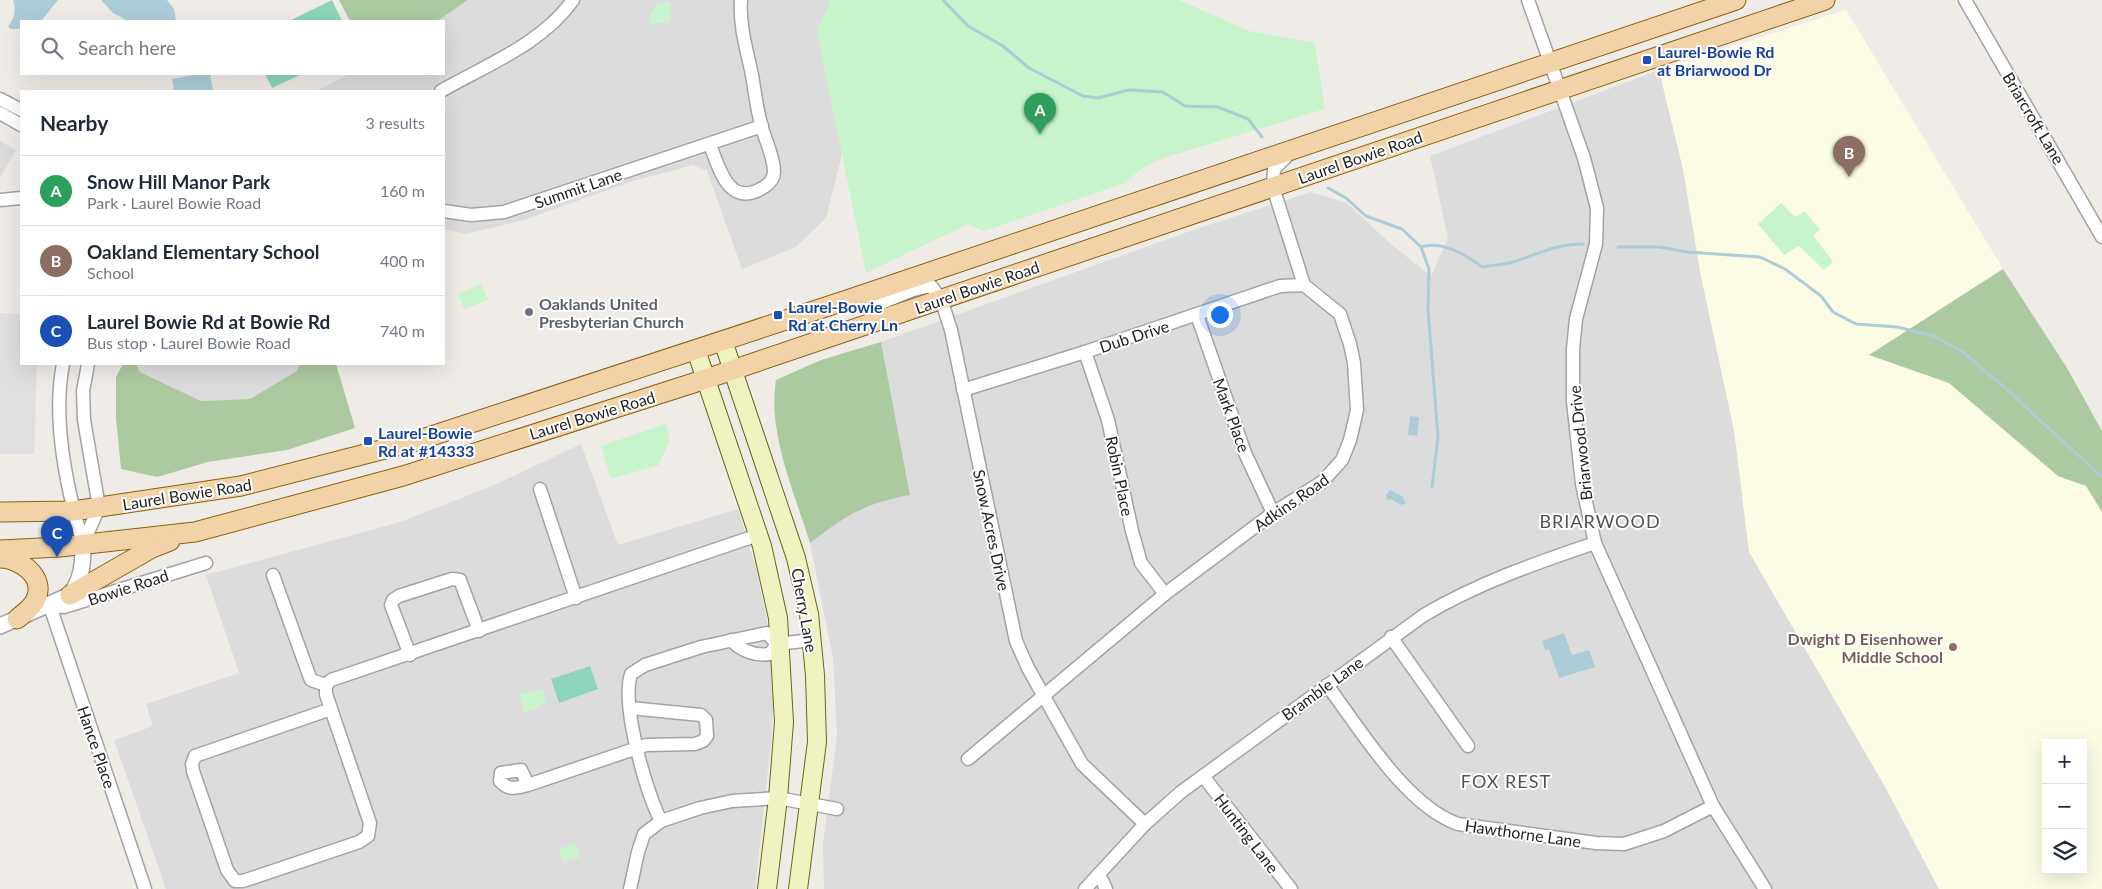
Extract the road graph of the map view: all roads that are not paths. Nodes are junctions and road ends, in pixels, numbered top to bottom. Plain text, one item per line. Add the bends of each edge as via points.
1 (573, 0) edge
2 (741, 0) edge
3 (1528, 0) edge
4 (1736, 0) edge
5 (1825, 0) edge
6 (1965, 0) edge
7 (1550, 63) junction
8 (443, 90) edge
9 (1560, 90) junction
10 (0, 98) edge
11 (20, 109) edge
12 (0, 113) edge
13 (20, 124) edge
14 (762, 126) junction
15 (710, 145) junction
16 (1295, 148) junction
17 (1273, 187) junction
18 (20, 198) edge
19 (0, 200) edge
20 (445, 211) edge
21 (2102, 237) edge
22 (1304, 285) junction
23 (941, 299) junction
24 (847, 300) junction
25 (1197, 314) junction
26 (723, 341) junction
27 (696, 350) junction
28 (1084, 352) junction
29 (63, 365) edge
30 (88, 365) edge
31 (734, 370) junction
32 (706, 379) junction
33 (963, 390) junction
34 (540, 489) dead end
35 (98, 507) junction
36 (73, 511) junction
37 (0, 512) edge
38 (1273, 513) junction
39 (195, 532) junction
40 (758, 535) junction
41 (1596, 543) junction
42 (83, 544) junction
43 (0, 550) edge
44 (0, 558) edge
45 (206, 563) dead end
46 (274, 575) dead end
47 (1165, 594) junction
48 (70, 595) junction
49 (576, 598) junction
50 (50, 606) junction
51 (8, 623) edge
52 (479, 631) junction
53 (1391, 638) junction
54 (731, 640) junction
55 (812, 640) junction
56 (779, 643) junction
57 (410, 655) junction
58 (326, 685) junction
59 (1327, 685) junction
60 (1045, 697) junction
61 (630, 708) junction
62 (331, 709) junction
63 (1468, 746) dead end
64 (638, 748) junction
65 (968, 759) dead end
66 (1203, 776) junction
67 (528, 785) dead end
68 (778, 798) junction
69 (810, 803) junction
70 (1713, 806) junction
71 (837, 809) dead end
72 (661, 821) junction
73 (1145, 824) junction
74 (1099, 874) junction
75 (1761, 888) edge
76 (145, 889) edge
77 (630, 889) edge
78 (767, 889) edge
79 (798, 889) edge
80 (1085, 889) edge
81 (1106, 889) edge
82 (1291, 889) edge

1 - 8 street via 564,13 538,36
2 - 14 street via 741,21
3 - 7 street, Briarwood Drive
4 - 7 main road, Laurel Bowie Road
5 - 9 main road, Laurel Bowie Road
6 - 21 street, Briarcroft Lane
7 - 9 street, Briarwood Drive
7 - 16 main road, Laurel Bowie Road
9 - 17 main road, Laurel Bowie Road
9 - 41 street, Briarwood Drive via 1587,166 1597,208 1596,244 1576,319 1573,348 1573,401 1582,484
10 - 11 street
12 - 13 street
14 - 15 street, Summit Lane
14 - 15 street via 774,175 765,186 752,192 741,193 728,186
15 - 20 street, Summit Lane via 504,212 471,215
16 - 17 street via 1274,170
16 - 24 main road, Laurel Bowie Road
17 - 22 street
17 - 23 main road, Laurel Bowie Road
18 - 19 street
22 - 25 street, Dub Drive via 1280,286
22 - 38 street, Adkins Road via 1340,314 1354,364 1357,410 1350,440 1336,468 1322,482
23 - 24 street via 931,286 879,304
23 - 31 main road, Laurel Bowie Road
23 - 33 street, Snow Acres Drive via 952,330
24 - 26 main road, Laurel Bowie Road
25 - 28 street, Dub Drive
25 - 38 street, Mark Place via 1245,453
26 - 27 main road, Laurel Bowie Road
26 - 31 main road, Cherry Lane
27 - 32 main road, Cherry Lane
27 - 35 main road, Laurel Bowie Road via 379,452 241,486
28 - 33 street, Dub Drive
28 - 47 street, Robin Place via 1108,420 1141,563
29 - 36 street via 60,413
30 - 35 street via 83,391 84,420
31 - 32 main road, Laurel Bowie Road
31 - 55 main road, Cherry Lane via 796,558
32 - 39 main road, Laurel Bowie Road via 394,479
32 - 40 main road, Cherry Lane
33 - 60 street, Snow Acres Drive via 1014,633
34 - 49 street
35 - 36 main road, Laurel Bowie Road
35 - 42 street
36 - 37 main road, Laurel Bowie Road
36 - 42 street
38 - 47 street, Adkins Road
39 - 42 main road, Laurel Bowie Road
39 - 48 main road via 152,548
40 - 49 street
40 - 56 main road, Cherry Lane via 774,590
41 - 53 street, Bramble Lane via 1473,588
41 - 70 street, Briarwood Drive
42 - 43 main road, Laurel Bowie Road
42 - 48 street, Bowie Road via 82,573
44 - 51 main road via 22,563 37,585 38,597 34,604
45 - 50 street, Bowie Road via 64,608
46 - 58 street via 311,680
47 - 60 street, Adkins Road
48 - 50 street, Bowie Road
49 - 52 street
50 - 51 street, Bowie Road
50 - 76 street, Hance Place
52 - 57 street
52 - 57 street via 460,580 452,579 400,596 391,605
53 - 59 street, Bramble Lane
53 - 63 street
54 - 56 street via 767,633
54 - 56 street via 737,646 761,655 770,654
54 - 61 street via 638,667 630,679
55 - 56 street
55 - 69 main road, Cherry Lane via 818,720
56 - 68 main road, Cherry Lane via 784,722
57 - 58 street via 336,678
58 - 62 street
59 - 66 street, Bramble Lane
59 - 70 street, Hawthorne Lane via 1416,798 1437,815 1458,824 1624,844 1664,831
60 - 65 street, Adkins Road
60 - 73 street, Snow Acres Drive via 1082,764
61 - 64 street
61 - 64 street via 695,714 706,720 703,741
62 - 62 street via 370,823 368,836 359,842 235,881 227,870 193,771 195,756
64 - 67 street
64 - 72 street via 648,793
66 - 73 street, Bramble Lane
66 - 82 street, Hunting Lane
68 - 69 street
68 - 72 street via 722,802
68 - 78 main road, Cherry Lane
69 - 71 street
69 - 79 main road, Cherry Lane
70 - 75 street, Briarwood Drive
72 - 77 street via 644,834
73 - 74 street, Bramble Lane
74 - 80 street, Bramble Lane
74 - 81 street

